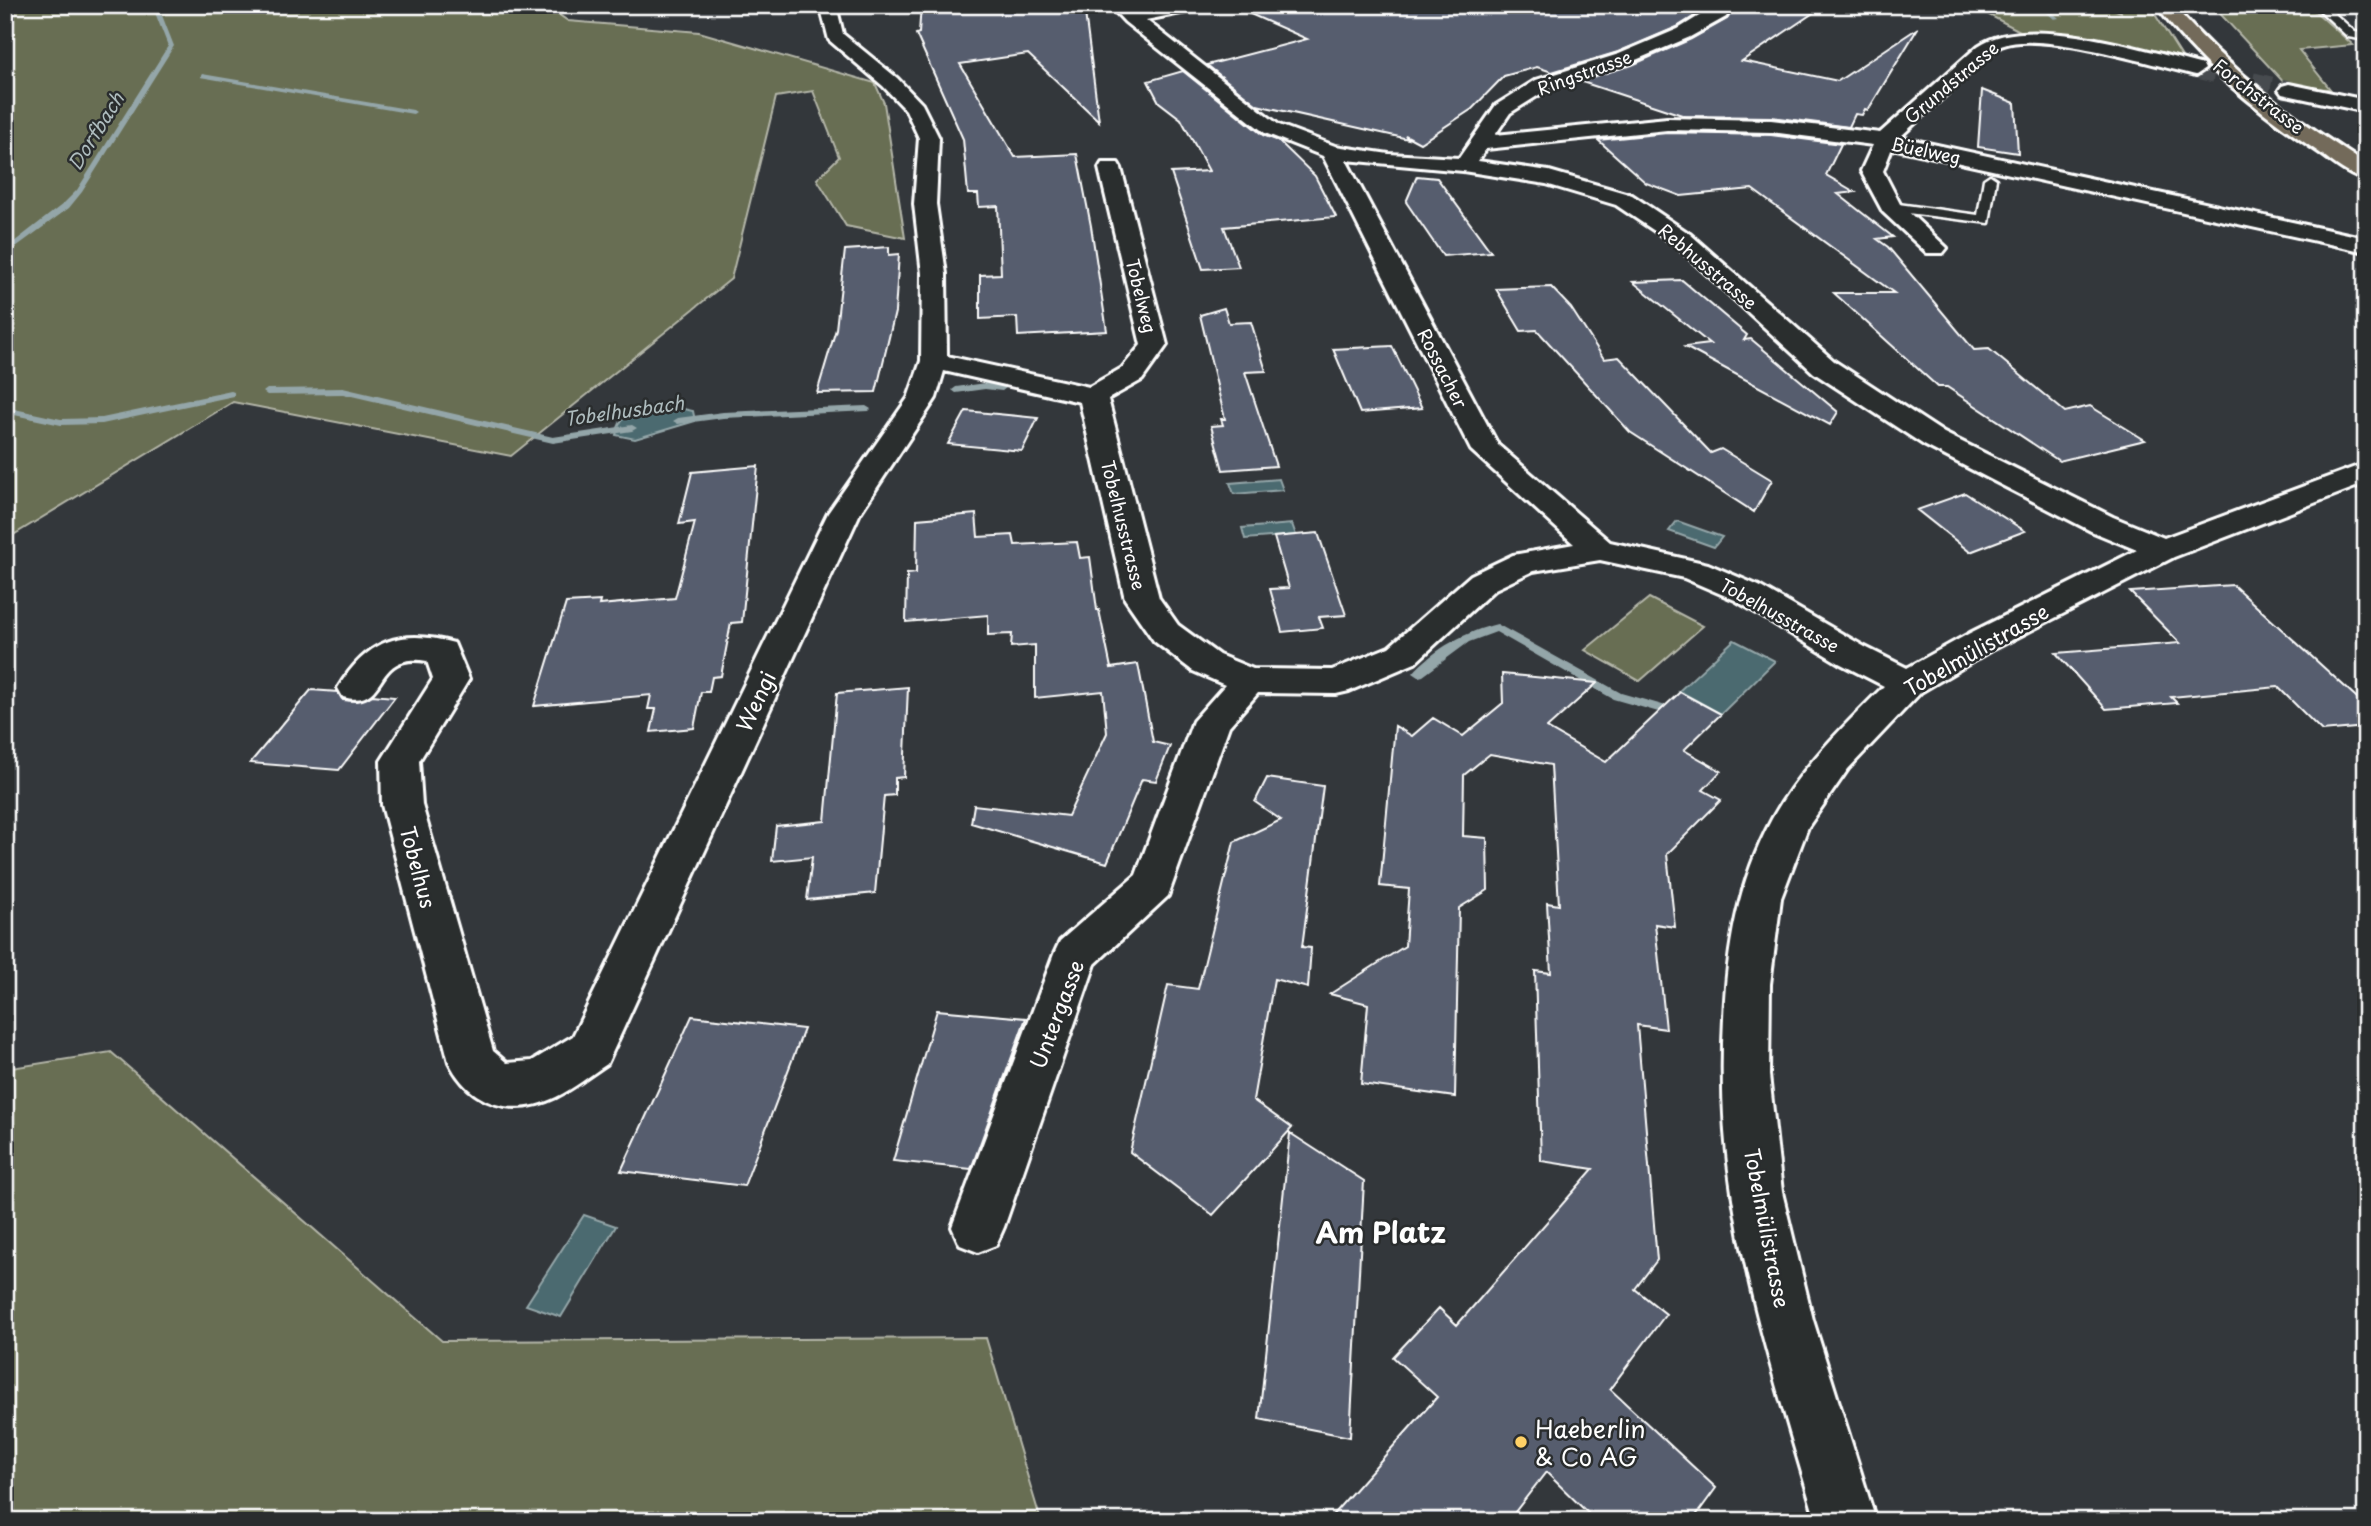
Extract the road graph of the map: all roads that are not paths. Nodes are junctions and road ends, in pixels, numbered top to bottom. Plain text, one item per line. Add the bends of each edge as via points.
1 (828, 5) edge
2 (1195, 5) edge
3 (1726, 5) edge
4 (2164, 5) edge
5 (2178, 5) edge
6 (2319, 5) edge
7 (1124, 12) edge
8 (2366, 37) edge
9 (2213, 63) junction
10 (2289, 90) tunnel mouth
11 (2366, 106) edge
12 (2313, 114) dead end
13 (1885, 140) junction
14 (1479, 144) junction
15 (1331, 152) junction
16 (2366, 163) edge
17 (1464, 165) junction
18 (1110, 168) dead end
19 (2366, 174) edge
20 (1990, 179) dead end
21 (2366, 196) edge
22 (1891, 206) junction
23 (2366, 245) edge
24 (1935, 248) dead end
25 (934, 361) junction
26 (1093, 396) junction
27 (2366, 472) edge
28 (1600, 550) junction
29 (2163, 550) junction
30 (1249, 681) junction
31 (1908, 683) junction
32 (356, 688) dead end
33 (590, 1050) joint
34 (978, 1227) dead end
35 (1846, 1521) edge

1 - 25 street via 835,36 915,108 929,138 925,204 934,274
2 - 7 street
3 - 14 street, Ringstrasse via 1684,33 1625,58 1543,83 1503,109
4 - 9 highway, Forchstrasse
5 - 9 highway, Forchstrasse
6 - 8 lane via 2352,35
7 - 15 street, Rebhusstrasse via 1272,129
9 - 12 highway
9 - 13 street, Grundstrasse via 2054,39 2000,39
9 - 16 highway, Forchstrasse
9 - 19 highway, Forchstrasse
9 - 21 highway via 2265,119
10 - 11 street
13 - 14 street, Büelweg via 1771,126 1667,124
13 - 22 street, Grundstrasse via 1872,171
13 - 23 street, Büelweg
14 - 17 street, Ringstrasse
15 - 17 street, Rebhusstrasse
15 - 28 street, Rossacher via 1486,450
17 - 29 street, Rebhusstrasse via 1549,178 1624,200 1682,239 1824,367 1934,439
18 - 26 street, Tobelweg via 1154,345 1132,374
20 - 22 lane via 1984,220
22 - 24 street, Grundstrasse
25 - 26 street
25 - 33 street, Wengi via 922,398 844,513
26 - 30 street, Tobelhusstrasse via 1142,598 1166,633 1206,663
27 - 29 street, Tobelmülistrasse
28 - 30 street, Tobelhusstrasse via 1525,562 1483,582 1402,654 1336,682
28 - 31 street, Tobelhusstrasse via 1696,571 1747,593
29 - 31 street, Tobelmülistrasse
30 - 34 street, Untergasse via 1212,721 1153,884 1076,954
31 - 35 street, Tobelmülistrasse via 1834,759 1790,823 1760,898 1748,984 1745,1075 1757,1192 1786,1320
32 - 33 street, Tobelhus via 378,657 408,647 442,651 451,679 400,761 402,805 472,1062 498,1085 540,1082

